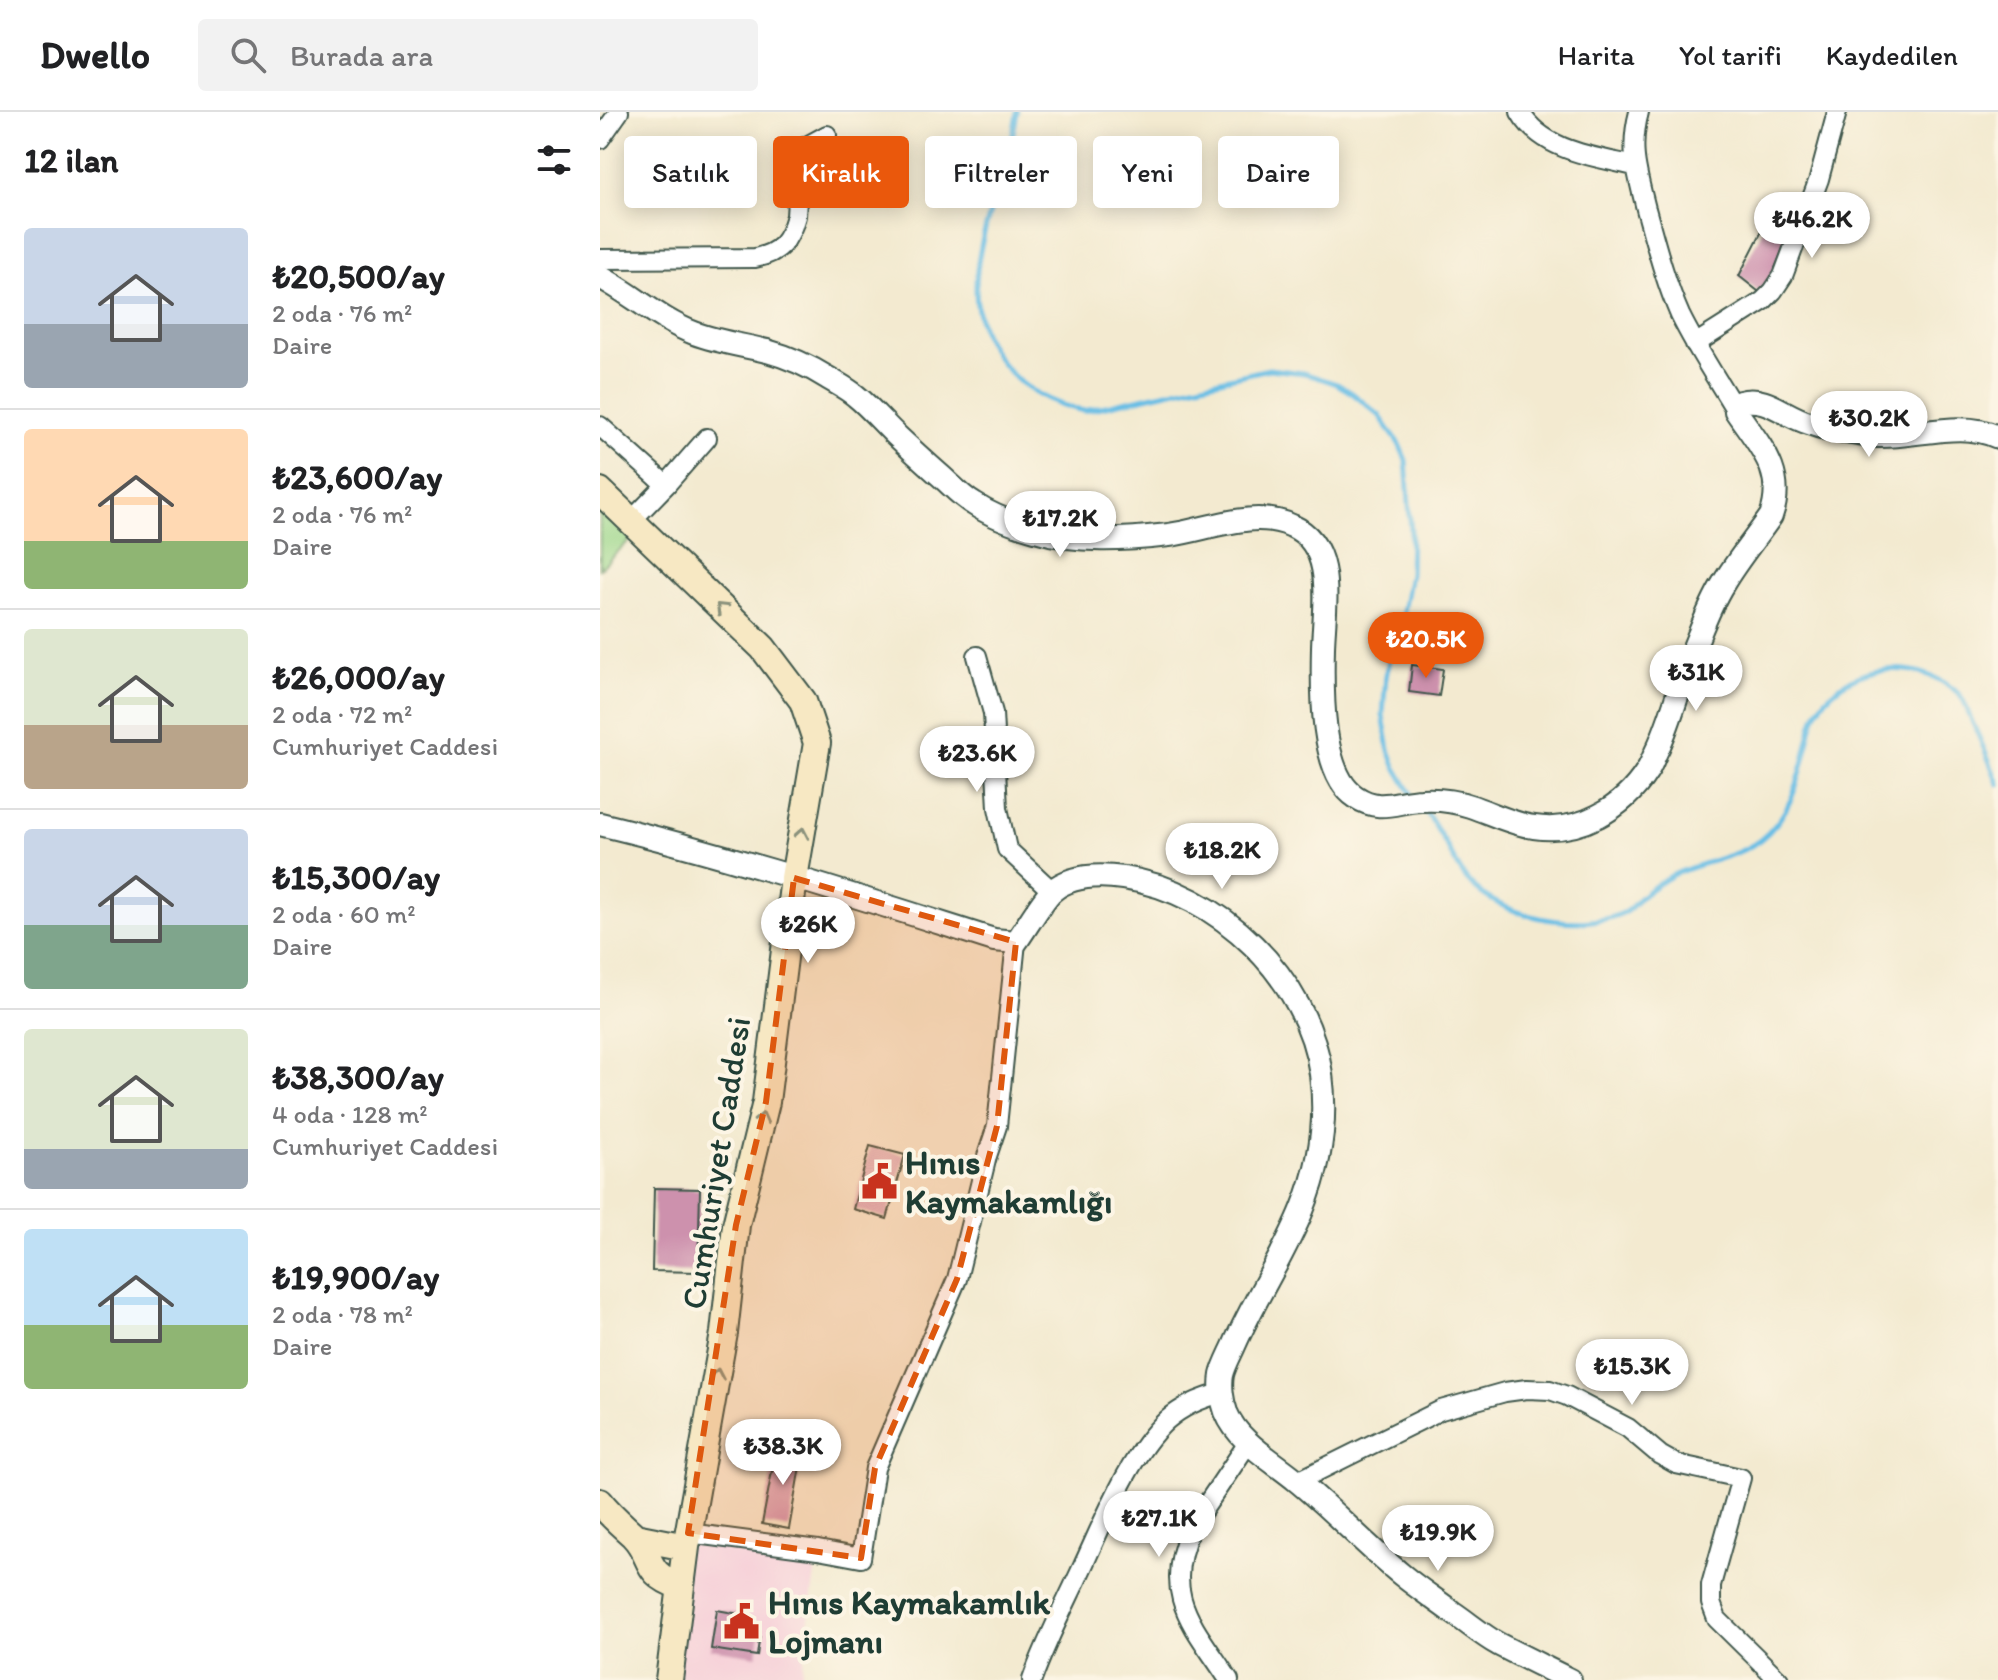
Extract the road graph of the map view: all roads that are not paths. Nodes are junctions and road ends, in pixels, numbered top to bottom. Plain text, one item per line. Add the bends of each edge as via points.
1 (619, 112) edge
2 (1520, 112) edge
3 (1639, 112) edge
4 (1837, 112) edge
5 (827, 135) dead end
6 (600, 139) edge
7 (1635, 166) junction
8 (600, 259) edge
9 (600, 277) edge
10 (1695, 344) junction
11 (1736, 411) junction
12 (600, 426) edge
13 (1998, 437) edge
14 (707, 438) dead end
15 (666, 485) junction
16 (600, 491) edge
17 (631, 521) junction
18 (977, 656) dead end
19 (600, 824) edge
20 (794, 878) junction
21 (1052, 891) junction
22 (1016, 942) junction
23 (1222, 1393) junction
24 (1248, 1443) junction
25 (1298, 1481) junction
26 (600, 1502) edge
27 (635, 1537) junction
28 (687, 1540) junction
29 (680, 1586) junction
30 (669, 1680) edge
31 (1032, 1680) edge
32 (1229, 1680) edge
33 (1570, 1680) edge
34 (1779, 1680) edge

1 - 6 street
2 - 7 street via 1550,141
3 - 7 street
4 - 10 street via 1783,276 1763,301
5 - 8 street via 800,154 796,216 786,240 772,254
7 - 10 street via 1661,266
9 - 11 street via 674,324 797,361 824,375 856,396 970,502 1030,528 1104,539 1271,519 1300,530 1313,541 1325,581 1325,715 1328,747 1342,785 1381,807 1420,800 1463,803 1536,828 1583,824 1608,812 1648,771 1720,588 1771,516 1777,483 1768,458
10 - 11 street
11 - 13 street via 1740,402 1751,399 1806,423 1875,437 1935,430
12 - 15 street
14 - 15 street
15 - 17 street
16 - 17 main road, Cumhuriyet Caddesi
20 -> 17 main road, Cumhuriyet Caddesi via 817,743 803,701 763,648
18 - 21 street via 993,713 998,808 1007,849
19 - 20 street
20 - 22 street via 994,940
28 -> 20 main road, Cumhuriyet Caddesi via 724,1333 736,1225 766,1102
21 - 22 street
21 - 23 street via 1066,883 1107,876 1167,890 1202,906 1256,947 1300,1008 1314,1042 1324,1109 1316,1171 1283,1252 1237,1338 1222,1375
22 - 28 street via 997,1126 957,1279 875,1468 861,1558
23 - 24 street via 1227,1413
23 - 31 street via 1176,1413 1143,1450 1116,1495
24 - 25 street
24 - 32 street via 1191,1528 1179,1569 1185,1613
25 - 33 street via 1403,1577 1495,1642
25 - 34 street via 1441,1410 1527,1389 1567,1396 1628,1428 1676,1464 1741,1478 1711,1585 1711,1603 1717,1619
26 - 27 main road
27 - 28 main road
27 - 29 main road via 655,1572
28 - 29 main road, Cumhuriyet Caddesi
29 - 30 main road, Cumhuriyet Caddesi

